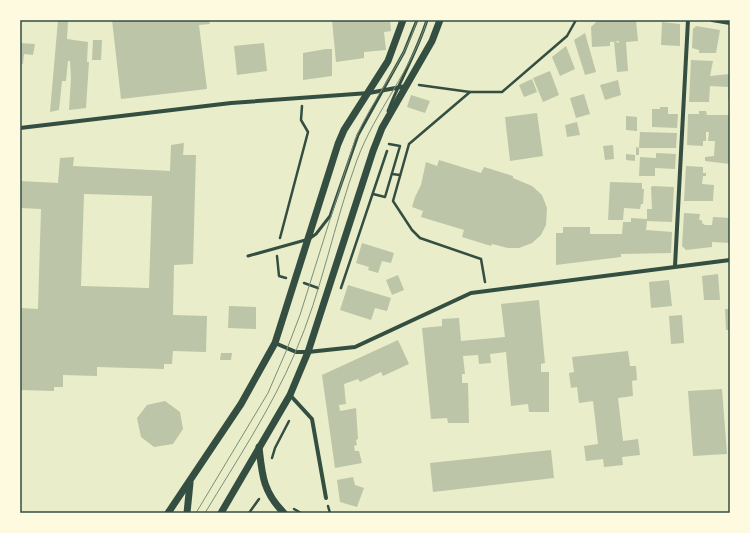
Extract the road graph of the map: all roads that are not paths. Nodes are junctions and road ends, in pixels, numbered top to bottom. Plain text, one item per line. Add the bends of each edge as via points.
1 (403, 20) edge
2 (417, 20) edge
3 (427, 20) edge
4 (440, 20) edge
5 (688, 20) edge
6 (712, 20) edge
7 (730, 23) edge
8 (406, 86) junction
9 (397, 88) junction
10 (384, 90) junction
11 (369, 93) junction
12 (20, 128) edge
13 (382, 128) junction
14 (309, 239) junction
15 (248, 256) dead end
16 (730, 260) edge
17 (675, 266) junction
18 (275, 343) junction
19 (308, 352) junction
20 (290, 395) junction
21 (259, 447) junction
22 (190, 482) junction
23 (326, 498) dead end
24 (187, 510) edge
25 (168, 513) edge
26 (221, 513) edge
27 (284, 513) edge

1 - 11 street via 388,61
2 - 10 lane
3 - 9 lane via 417,48
4 - 8 street via 432,41
5 - 17 street
6 - 7 street
8 - 9 street
8 - 13 street
9 - 10 street
9 - 13 lane
10 - 11 street
10 - 14 lane via 358,135 330,216
11 - 12 street via 167,110
11 - 14 street via 344,130 338,144
13 - 19 street via 372,151
14 - 15 lane
14 - 18 street
16 - 17 street
17 - 19 street via 471,293 355,347
18 - 19 street via 296,352
18 - 22 street via 241,404
19 - 20 street
20 - 21 street
20 - 23 street via 312,418
21 - 26 street
21 - 27 street via 261,473 266,490
22 - 24 street
22 - 25 street

